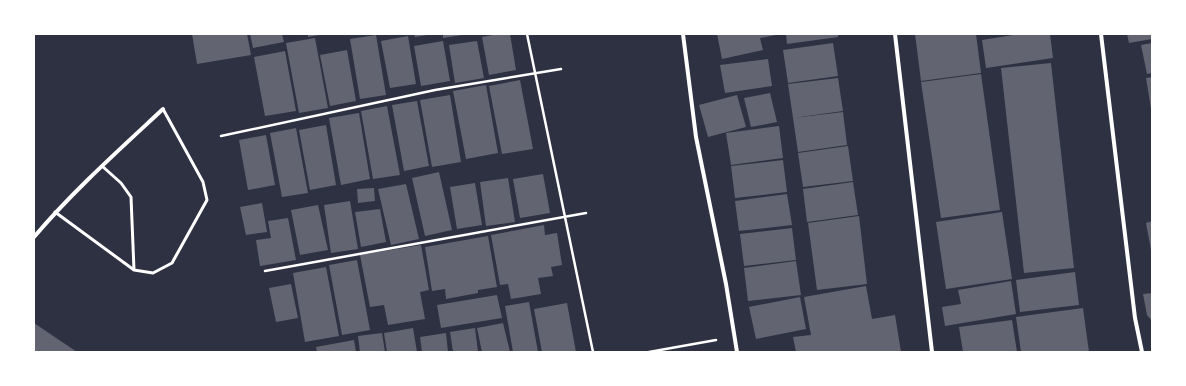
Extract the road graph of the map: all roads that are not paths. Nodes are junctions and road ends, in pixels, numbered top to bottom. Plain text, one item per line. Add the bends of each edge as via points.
1 (683, 34) edge
2 (895, 34) edge
3 (1101, 34) edge
4 (163, 109) joint
5 (102, 166) junction
6 (55, 212) junction
7 (34, 237) edge
8 (134, 270) junction
9 (736, 352) edge
10 (932, 352) edge
11 (1142, 352) edge

1 - 9 street via 696,137 726,284
2 - 10 street
3 - 11 street via 1135,318
4 - 5 street
4 - 8 lane via 203,182 207,200 172,263 153,273
5 - 6 street
5 - 8 lane via 121,183 131,197
6 - 7 street
6 - 8 lane

